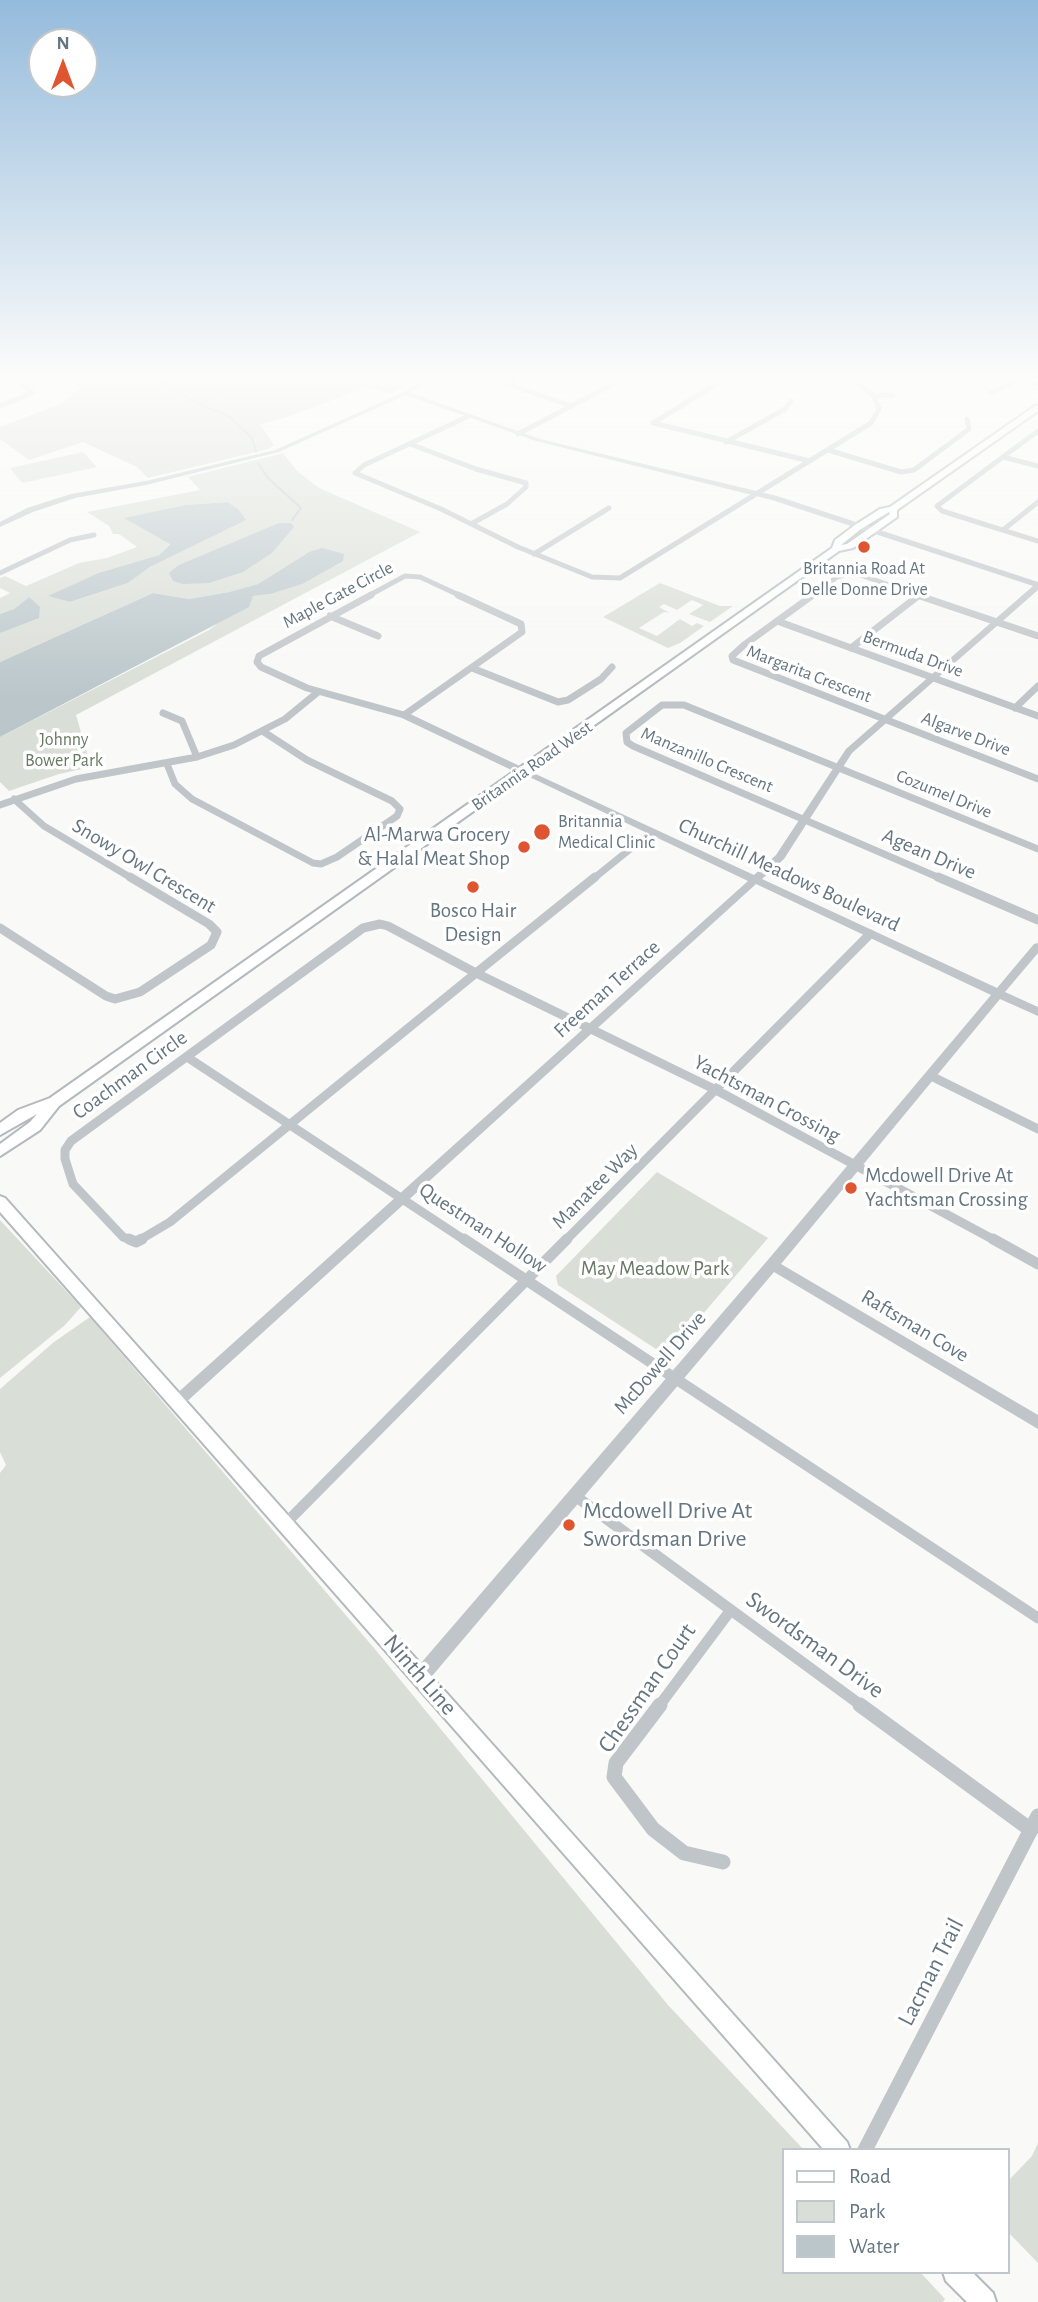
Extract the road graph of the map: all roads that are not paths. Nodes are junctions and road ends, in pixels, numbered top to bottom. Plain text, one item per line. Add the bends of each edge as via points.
1 (139, 482) edge
2 (377, 482) edge
3 (524, 482) edge
4 (713, 482) edge
5 (777, 482) edge
6 (930, 482) edge
7 (969, 482) edge
8 (759, 494) junction
9 (1038, 502) edge
10 (609, 508) dead end
11 (893, 509) junction
12 (471, 523) junction
13 (0, 525) edge
14 (858, 527) junction
15 (1003, 530) junction
16 (870, 532) junction
17 (94, 535) dead end
18 (1038, 541) edge
19 (836, 549) junction
20 (534, 554) junction
21 (0, 573) edge
22 (1038, 585) edge
23 (918, 596) junction
24 (330, 616) junction
25 (777, 621) junction
26 (996, 622) junction
27 (378, 636) dead end
28 (1038, 636) edge
29 (851, 648) junction
30 (612, 667) dead end
31 (472, 668) junction
32 (931, 677) junction
33 (1038, 686) edge
34 (318, 692) junction
35 (1015, 708) junction
36 (163, 713) dead end
37 (404, 715) junction
38 (1038, 716) edge
39 (883, 719) junction
40 (264, 732) junction
41 (197, 757) junction
42 (167, 764) junction
43 (837, 768) junction
44 (524, 772) junction
45 (1038, 779) edge
46 (14, 799) junction
47 (0, 805) edge
48 (806, 820) junction
49 (650, 832) junction
50 (1038, 849) edge
51 (754, 881) junction
52 (1038, 920) edge
53 (0, 928) edge
54 (870, 934) junction
55 (1038, 946) edge
56 (476, 973) junction
57 (999, 994) junction
58 (1038, 1012) edge
59 (592, 1028) junction
60 (187, 1057) junction
61 (931, 1076) junction
62 (716, 1090) junction
63 (55, 1102) junction
64 (289, 1124) junction
65 (1038, 1129) edge
66 (0, 1130) edge
67 (0, 1151) edge
68 (855, 1166) junction
69 (402, 1198) junction
70 (0, 1202) edge
71 (1038, 1264) edge
72 (772, 1265) junction
73 (528, 1280) junction
74 (674, 1379) junction
75 (178, 1401) junction
76 (1038, 1423) edge
77 (574, 1495) junction
78 (286, 1523) junction
79 (730, 1611) junction
80 (1038, 1618) edge
81 (421, 1676) junction
82 (1038, 1815) edge
83 (1031, 1830) junction
84 (723, 1862) dead end
85 (837, 2148) edge
86 (866, 2148) edge
87 (957, 2274) edge
88 (984, 2302) edge

1 - 13 street via 74,496
2 - 12 street
3 - 12 street via 526,487 507,504
4 - 8 street
5 - 8 street
6 - 11 main road, Britannia Road West
7 - 15 street via 937,506 942,512
8 - 14 street
8 - 20 street via 620,578 592,577
9 - 15 street
10 - 20 street
11 - 14 main road, Britannia Road West
11 - 16 main road, Britannia Road West via 894,514
12 - 20 street
14 - 16 street
14 - 19 main road, Britannia Road West via 838,542
15 - 18 street
16 - 19 main road, Britannia Road West via 850,546
16 - 22 street
17 - 21 street via 70,540
19 - 44 main road, Britannia Road West
22 - 26 street, Freeman Terrace
23 - 25 street, Margarita Crescent via 846,574
23 - 26 street, Margarita Crescent
23 - 29 street
24 - 27 street
24 - 31 street, Maple Gate Circle via 396,579 420,577 523,628
24 - 34 street, Maple Gate Circle via 264,652 257,662
25 - 29 street, Bermuda Drive
25 - 39 street, Margarita Crescent via 734,653 733,660
26 - 28 street, Margarita Crescent
26 - 32 street, Freeman Terrace
29 - 32 street, Bermuda Drive
30 - 31 street via 601,679 558,702
31 - 37 street, Maple Gate Circle
32 - 35 street, Bermuda Drive
32 - 39 street, Freeman Terrace
33 - 35 street
34 - 37 street, Maple Gate Circle
34 - 40 street
35 - 38 street, Bermuda Drive
36 - 41 street via 182,721
37 - 44 street, Maple Gate Circle
39 - 43 street, Freeman Terrace
39 - 45 street, Algarve Drive
40 - 41 street
40 - 42 street via 307,760 392,801 400,810 397,816 331,861 313,863 192,799 175,784
41 - 42 street
42 - 46 street via 76,779
43 - 48 street, Freeman Terrace
43 - 48 street, Manzanillo Crescent via 677,703 662,705 625,733 633,746
43 - 50 street, Cozumel Drive
44 - 49 street, Churchill Meadows Boulevard
44 - 63 main road, Britannia Road West
46 - 47 street
46 - 53 street, Snowy Owl Crescent via 44,826 217,932 211,945 139,992 115,999
48 - 51 street, Freeman Terrace via 788,849
48 - 52 street, Agean Drive
49 - 51 street, Churchill Meadows Boulevard
49 - 56 street, Coachman Circle
51 - 54 street, Churchill Meadows Boulevard
51 - 59 street, Freeman Terrace
54 - 57 street, Churchill Meadows Boulevard
54 - 62 street, Manatee Way
55 - 57 street, McDowell Drive
56 - 59 street, Yachtsman Crossing
56 - 60 street, Coachman Circle via 388,926 371,925
56 - 64 street, Coachman Circle
57 - 58 street, Churchill Meadows Boulevard
57 - 61 street, McDowell Drive
59 - 62 street, Yachtsman Crossing
59 - 69 street, Freeman Terrace
60 - 64 street, Questman Hollow
60 - 64 street, Coachman Circle via 71,1141 65,1150 73,1184 123,1237 136,1242 149,1237
61 - 65 street
61 - 68 street, McDowell Drive
62 - 68 street, Yachtsman Crossing
62 - 73 street, Manatee Way
63 - 66 main road, Britannia Road West via 23,1114
63 - 67 main road, Britannia Road West via 34,1126
64 - 69 street, Questman Hollow
68 - 71 street, Yachtsman Crossing
68 - 72 street, McDowell Drive
69 - 73 street, Questman Hollow
69 - 75 street, Freeman Terrace
70 - 75 main road, Ninth Line
72 - 74 street, McDowell Drive
72 - 76 street, Raftsman Cove
73 - 74 street, Questman Hollow
73 - 78 street, Manatee Way
74 - 77 street, McDowell Drive
74 - 80 street, Questman Hollow
75 - 78 main road, Ninth Line
77 - 79 street, Swordsman Drive
77 - 81 street, McDowell Drive
78 - 81 main road, Ninth Line
79 - 83 street, Swordsman Drive
79 - 84 street, Chessman Court via 616,1763 614,1777 653,1829 684,1853
81 - 85 main road, Ninth Line
82 - 83 street, Lacman Trail
83 - 86 street, Lacman Trail
87 - 88 main road

